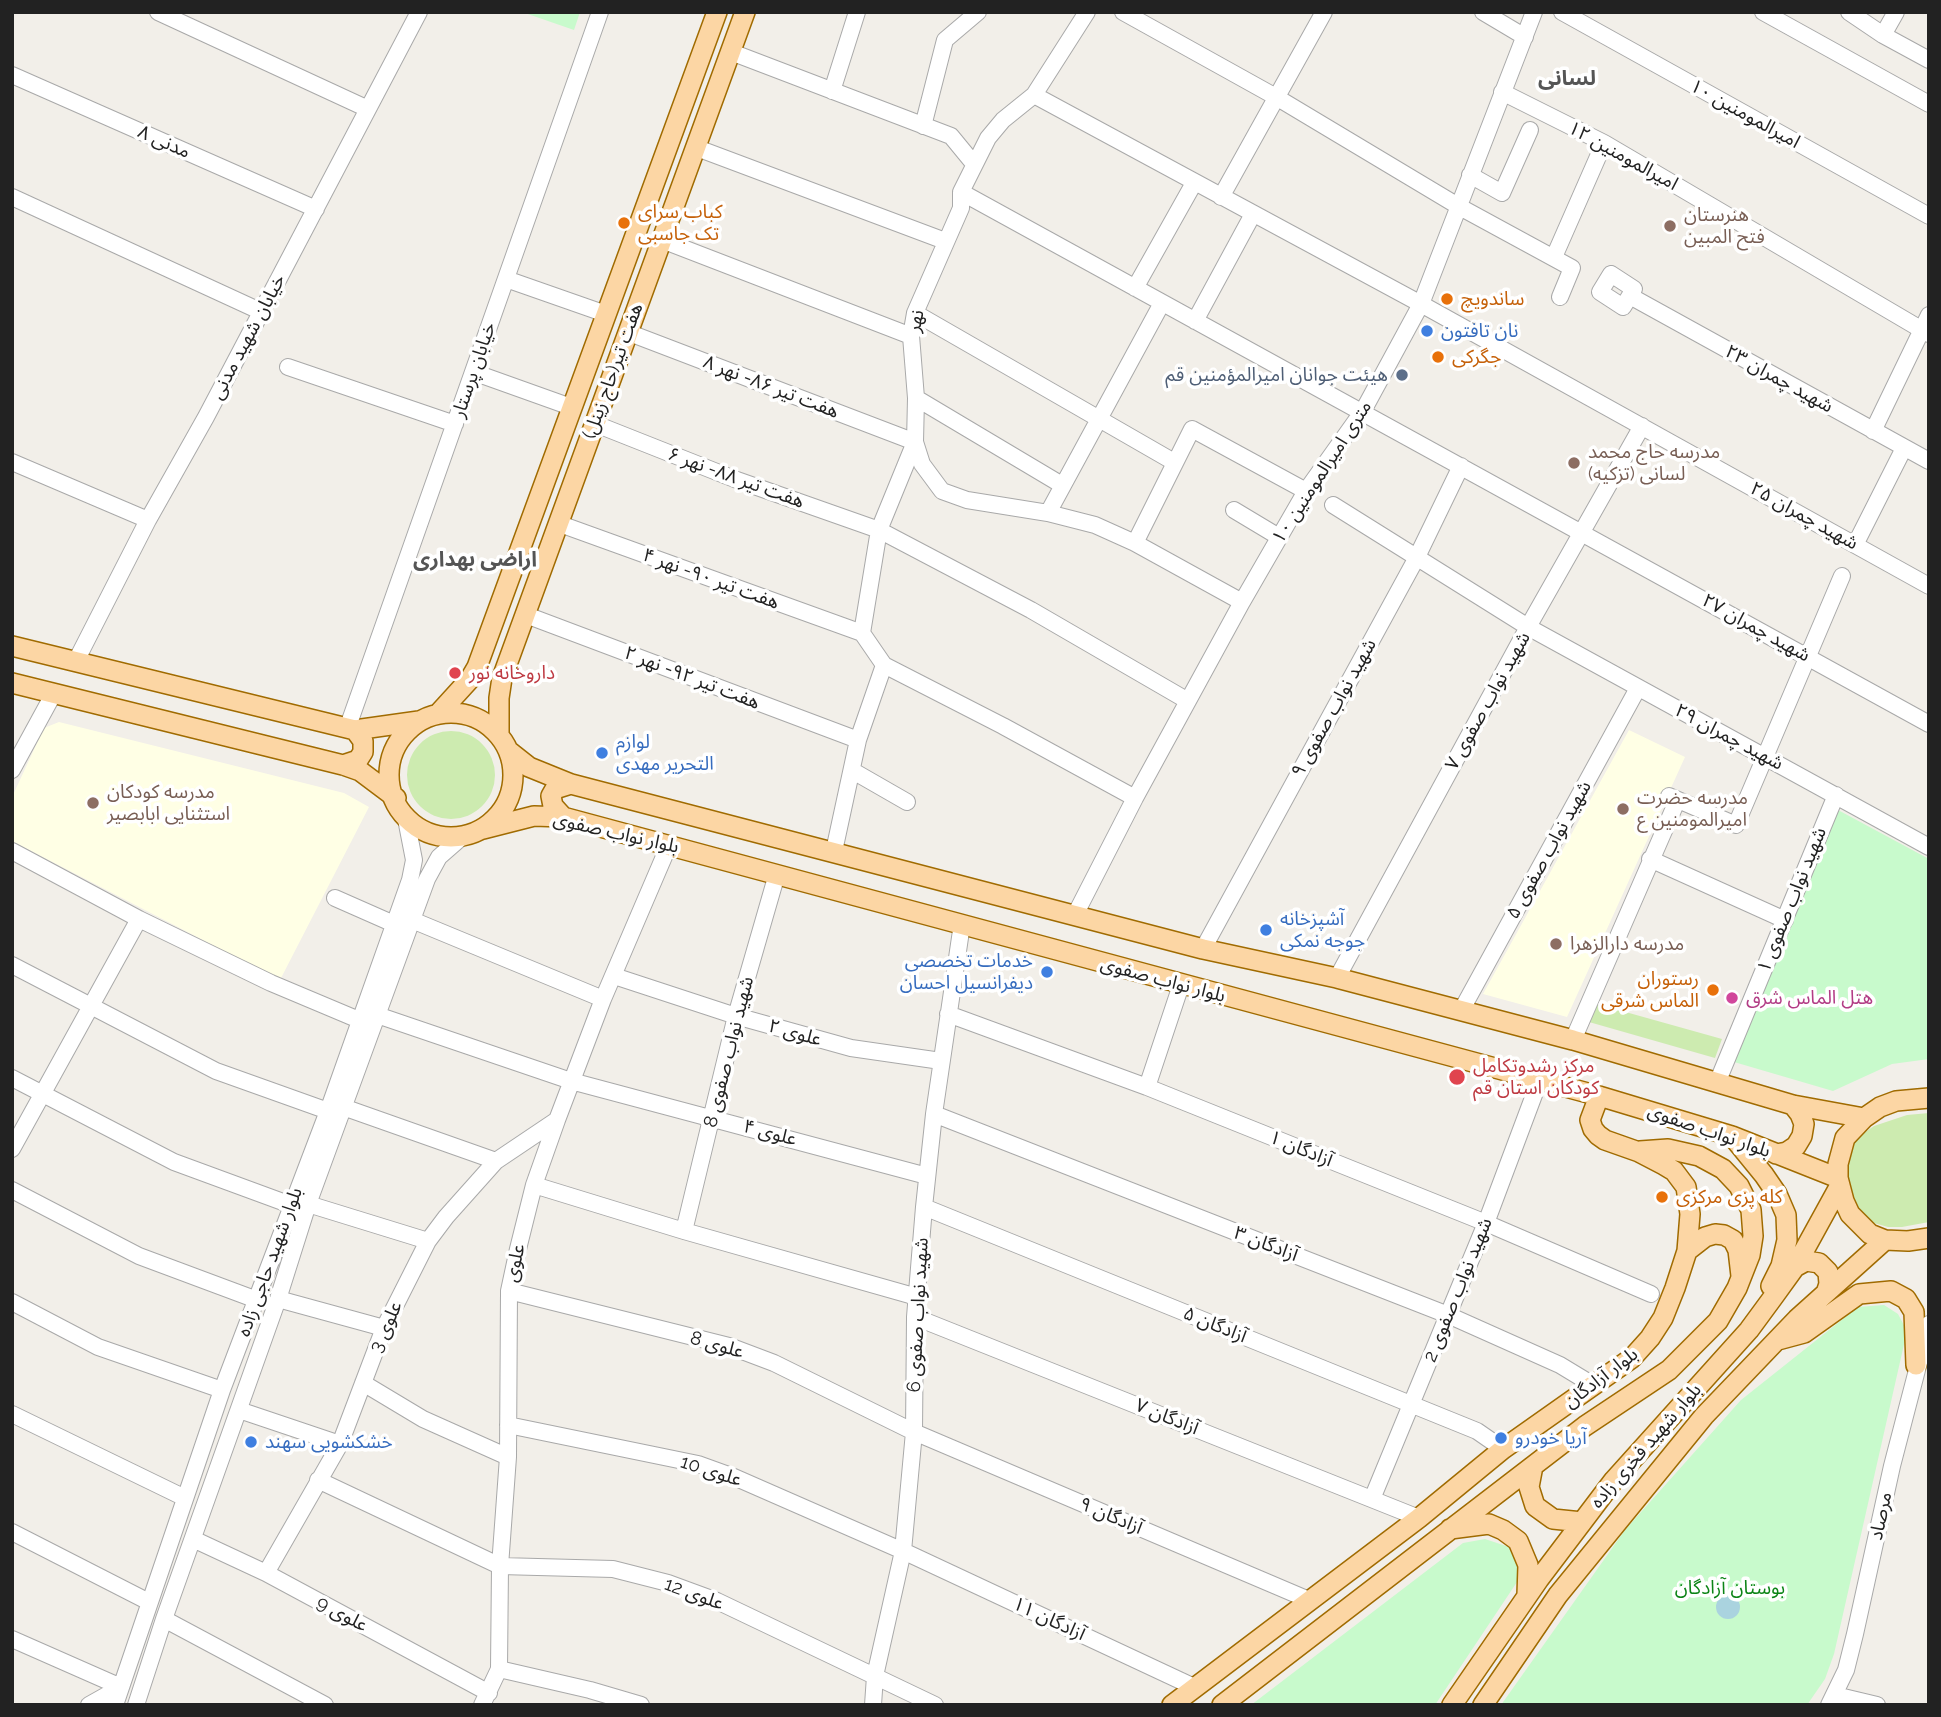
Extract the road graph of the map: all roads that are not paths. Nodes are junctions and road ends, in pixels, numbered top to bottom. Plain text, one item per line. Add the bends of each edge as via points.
1 (158, 12) edge
2 (419, 12) edge
3 (600, 12) edge
4 (717, 12) edge
5 (745, 12) edge
6 (857, 12) edge
7 (978, 12) edge
8 (1087, 12) edge
9 (1123, 12) edge
10 (1324, 12) edge
11 (1483, 12) edge
12 (1534, 12) edge
13 (1562, 12) edge
14 (1763, 12) edge
15 (1849, 12) edge
16 (1896, 12) edge
17 (1883, 35) junction
18 (1525, 37) junction
19 (730, 52) junction
20 (1929, 60) edge
21 (12, 75) edge
22 (832, 91) junction
23 (1503, 92) junction
24 (1034, 95) junction
25 (1276, 97) junction
26 (1929, 104) edge
27 (368, 109) junction
28 (923, 125) junction
29 (1531, 130) dead end
30 (1604, 143) junction
31 (697, 148) junction
32 (974, 164) junction
33 (1471, 175) junction
34 (1194, 183) junction
35 (961, 192) junction
36 (12, 197) edge
37 (1221, 197) junction
38 (1458, 206) junction
39 (316, 209) junction
40 (1253, 214) junction
41 (1929, 216) edge
42 (662, 240) junction
43 (945, 241) junction
44 (1554, 257) junction
45 (506, 279) junction
46 (1135, 288) junction
47 (1630, 296) dead end
48 (1560, 297) dead end
49 (1162, 303) junction
50 (1421, 304) junction
51 (261, 312) junction
52 (915, 313) junction
53 (606, 314) junction
54 (1195, 320) junction
55 (1927, 327) edge
56 (627, 332) junction
57 (911, 336) junction
58 (288, 367) dead end
59 (473, 372) junction
60 (916, 398) junction
61 (571, 407) junction
62 (1363, 411) junction
63 (1101, 418) junction
64 (455, 424) junction
65 (593, 424) junction
66 (1642, 426) junction
67 (1873, 430) junction
68 (915, 442) junction
69 (1904, 448) junction
70 (1174, 461) junction
71 (1929, 461) edge
72 (12, 462) edge
73 (1461, 466) junction
74 (1062, 485) junction
75 (1306, 491) junction
76 (1333, 505) dead end
77 (1234, 510) dead end
78 (1048, 513) junction
79 (148, 520) junction
80 (560, 524) junction
81 (879, 530) junction
82 (1583, 533) junction
83 (1279, 537) junction
84 (1135, 543) junction
85 (1855, 545) junction
86 (1416, 559) junction
87 (1842, 576) dead end
88 (1929, 586) edge
89 (1242, 602) junction
90 (526, 615) junction
91 (1528, 628) junction
92 (862, 634) junction
93 (12, 646) edge
94 (1807, 656) junction
95 (76, 661) junction
96 (884, 665) junction
97 (477, 667) junction
98 (502, 678) junction
99 (12, 683) edge
100 (1638, 688) junction
101 (54, 693) junction
102 (1188, 701) junction
103 (439, 713) junction
104 (419, 721) junction
105 (1929, 724) edge
106 (351, 729) junction
107 (499, 734) junction
108 (858, 740) junction
109 (510, 752) junction
110 (1764, 756) junction
111 (343, 765) junction
112 (12, 770) edge
113 (853, 771) junction
114 (570, 784) junction
115 (1836, 795) junction
116 (396, 798) junction
117 (1135, 798) junction
118 (907, 802) dead end
119 (563, 817) junction
120 (406, 819) junction
121 (483, 828) junction
122 (463, 836) junction
123 (669, 845) junction
124 (1929, 847) edge
125 (12, 851) edge
126 (834, 851) junction
127 (1650, 859) junction
128 (777, 874) junction
129 (335, 898) dead end
130 (1074, 915) junction
131 (139, 919) junction
132 (412, 920) junction
133 (1785, 920) junction
134 (962, 924) junction
135 (394, 925) junction
136 (1203, 949) junction
137 (12, 965) edge
138 (614, 976) junction
139 (1337, 978) junction
140 (1181, 985) junction
141 (603, 999) junction
142 (91, 1006) junction
143 (1461, 1012) junction
144 (947, 1014) junction
145 (377, 1015) junction
146 (736, 1016) junction
147 (359, 1020) junction
148 (1573, 1040) junction
149 (941, 1061) junction
150 (12, 1078) edge
151 (1540, 1079) junction
152 (571, 1081) junction
153 (1717, 1083) junction
154 (1147, 1087) junction
155 (43, 1095) junction
156 (1599, 1096) junction
157 (1929, 1098) edge
158 (1793, 1105) junction
159 (335, 1109) junction
160 (934, 1114) junction
161 (711, 1118) junction
162 (1864, 1118) junction
163 (557, 1120) junction
164 (1732, 1136) junction
165 (12, 1149) edge
166 (1639, 1152) junction
167 (1776, 1154) junction
168 (496, 1161) junction
169 (927, 1176) junction
170 (1838, 1183) junction
171 (534, 1185) junction
172 (12, 1190) edge
173 (300, 1205) junction
174 (924, 1207) junction
175 (1486, 1223) junction
176 (684, 1231) junction
177 (1929, 1238) edge
178 (1885, 1240) junction
179 (428, 1241) junction
180 (1687, 1251) junction
181 (1795, 1267) junction
182 (1742, 1277) junction
183 (1827, 1290) junction
184 (509, 1291) junction
185 (1651, 1294) dead end
186 (917, 1297) junction
187 (278, 1299) junction
188 (257, 1300) junction
189 (12, 1302) edge
190 (1448, 1315) junction
191 (915, 1317) junction
192 (1929, 1324) edge
193 (384, 1328) junction
194 (1749, 1330) junction
195 (1776, 1340) junction
196 (1916, 1365) junction
197 (363, 1384) junction
198 (1593, 1385) junction
199 (222, 1390) junction
200 (1411, 1404) junction
201 (239, 1410) junction
202 (12, 1414) edge
203 (508, 1425) junction
204 (914, 1432) junction
205 (341, 1444) junction
206 (1503, 1449) junction
207 (508, 1457) junction
208 (1533, 1466) junction
209 (318, 1480) junction
210 (184, 1498) junction
211 (1372, 1499) junction
212 (1419, 1518) junction
213 (1582, 1522) junction
214 (1449, 1529) junction
215 (12, 1532) edge
216 (193, 1539) junction
217 (903, 1551) junction
218 (500, 1566) junction
219 (266, 1573) junction
220 (1527, 1595) junction
221 (1309, 1600) junction
222 (149, 1602) junction
223 (164, 1619) junction
224 (12, 1639) edge
225 (499, 1669) junction
226 (875, 1676) junction
227 (121, 1687) junction
228 (1194, 1687) junction
229 (486, 1699) edge
230 (1832, 1700) edge
231 (89, 1705) edge
232 (115, 1705) edge
233 (136, 1705) edge
234 (324, 1705) edge
235 (641, 1705) edge
236 (873, 1705) edge
237 (934, 1705) edge
238 (1172, 1705) edge
239 (1222, 1705) edge
240 (1452, 1705) edge
241 (1482, 1705) edge
242 (1877, 1705) edge

1 - 27 street
2 - 27 street, خیابان شهید مدنی
3 - 45 street, خیابان پرستار
4 - 53 main road, هفت تیر(حاج زینل)
5 - 19 main road, هفت تیر(حاج زینل)
6 - 22 street
7 - 28 street via 945,40
8 - 24 street, نهر
9 - 25 street
10 - 25 street
11 - 18 street
12 - 18 street, ۱۰ متری امیرالمومنین
13 - 41 street, امیرالمومنین ۱۰
14 - 26 street
15 - 17 street
16 - 17 street
17 - 20 street
18 - 23 street, ۱۰ متری امیرالمومنین
19 - 22 street
19 - 31 main road, هفت تیر(حاج زینل)
21 - 39 street, مدنی ۸
22 - 28 street
23 - 30 street, امیرالمومنین ۱۲
23 - 33 street, ۱۰ متری امیرالمومنین
24 - 32 street, نهر via 1003,120
24 - 34 street, شهید چمران ۲۵
25 - 37 street
25 - 38 street
27 - 39 street, خیابان شهید مدنی
28 - 32 street via 951,136
29 - 33 street via 1502,192
30 - 44 street
30 - 55 street, امیرالمومنین ۱۲
31 - 42 main road, هفت تیر(حاج زینل)
31 - 43 street
32 - 35 street, نهر
33 - 38 street, ۱۰ متری امیرالمومنین
34 - 37 street, شهید چمران ۲۵
34 - 46 street
35 - 43 street, نهر via 961,208
35 - 46 street, شهید چمران ۲۷
36 - 51 street
37 - 40 street, شهید چمران ۲۵
38 - 44 street
38 - 50 street, ۱۰ متری امیرالمومنین
39 - 51 street, خیابان شهید مدنی
40 - 50 street, شهید چمران ۲۵
40 - 54 street
42 - 56 main road, هفت تیر(حاج زینل)
42 - 57 street
43 - 52 street, نهر
44 - 48 street via 1572,268
45 - 53 street
45 - 59 street, خیابان پرستار
46 - 49 street, شهید چمران ۲۷
47 - 67 street, شهید چمران ۲۳
49 - 54 street, شهید چمران ۲۷
49 - 63 street
50 - 62 street, ۱۰ متری امیرالمومنین
50 - 66 street, شهید چمران ۲۵
51 - 79 street, خیابان شهید مدنی
52 - 57 street, نهر
52 - 63 street
53 - 61 main road, هفت تیر(حاج زینل)
54 - 62 street, شهید چمران ۲۷
55 - 67 street
56 - 65 main road, هفت تیر(حاج زینل)
56 - 68 street, هفت تیر ۸۶- نهر ۸
57 - 60 street, نهر
58 - 64 street
59 - 61 street
59 - 64 street, خیابان پرستار
60 - 68 street, نهر
60 - 74 street
61 - 97 main road, هفت تیر(حاج زینل)
62 - 73 street, شهید چمران ۲۷
62 - 75 street, ۱۰ متری امیرالمومنین
63 - 70 street
63 - 74 street
64 - 106 street, خیابان پرستار
65 - 80 main road, هفت تیر(حاج زینل)
65 - 81 street, هفت تیر ۸۸- نهر ۶
66 - 82 street, شهید نواب صفوی ۷
66 - 85 street, شهید چمران ۲۵
67 - 69 street, شهید چمران ۲۳
68 - 78 street via 922,464 942,491 967,500
68 - 81 street, نهر
69 - 71 street, شهید چمران ۲۳
69 - 85 street
70 - 75 street via 1192,429
70 - 84 street
72 - 79 street
73 - 82 street, شهید چمران ۲۷
73 - 86 street, شهید نواب صفوی ۹
74 - 78 street
75 - 83 street, ۱۰ متری امیرالمومنین
76 - 86 street, شهید چمران ۲۹
77 - 83 street
78 - 84 street via 1096,525
79 - 95 street, خیابان شهید مدنی
80 - 90 main road, هفت تیر(حاج زینل)
80 - 92 street, هفت تیر ۹۰- نهر ۴
81 - 92 street, نهر
81 - 102 street, هفت تیر ۸۸- نهر ۶ via 1031,610
82 - 91 street, شهید نواب صفوی ۷
82 - 94 street, شهید چمران ۲۷
83 - 89 street, ۱۰ متری امیرالمومنین
84 - 89 street
85 - 88 street, شهید چمران ۲۵
86 - 91 street, شهید چمران ۲۹
86 - 136 street, شهید نواب صفوی ۹
87 - 94 street
89 - 102 street, ۱۰ متری امیرالمومنین
90 - 98 main road, هفت تیر(حاج زینل)
90 - 108 street, هفت تیر ۹۲- نهر ۲
91 - 100 street, شهید چمران ۲۹
91 - 139 street, شهید نواب صفوی ۷
92 - 96 street
93 - 95 main road
94 - 105 street, شهید چمران ۲۷
94 - 110 street
95 - 106 main road
96 - 108 street
96 - 117 street
97 - 98 main road via 485,683
97 - 103 main road, هفت تیر(حاج زینل)
98 - 107 main road, هفت تیر(حاج زینل)
99 - 101 main road
100 - 110 street, شهید چمران ۲۹
100 - 143 street, شهید نواب صفوی ۵
101 - 111 main road
101 - 112 street
102 - 117 street, ۱۰ متری امیرالمومنین
103 - 104 main road
103 - 107 main road via 471,716
104 - 106 main road
104 - 116 main road via 402,735 392,754 388,776
106 - 111 main road via 363,741 363,752 358,760
107 - 109 main road
108 - 113 street
109 - 114 main road, بلوار نواب صفوی via 529,767
109 - 121 main road via 514,773 510,795 499,814
110 - 115 street, شهید چمران ۲۹
110 - 127 street via 1736,825 1673,799
111 - 116 main road via 360,771
113 - 118 street
113 - 126 street
114 - 119 main road via 555,789 551,796
114 - 126 main road, بلوار نواب صفوی
115 - 124 street, شهید چمران ۲۹
115 - 133 street, شهید نواب صفوی ۱
116 - 120 main road
117 - 130 street, ۱۰ متری امیرالمومنین
119 - 121 main road, بلوار نواب صفوی via 534,816
119 - 123 main road, بلوار نواب صفوی
120 - 122 main road via 443,837
120 - 135 street, بلوار شهید حاجی زاده via 414,860
121 - 122 main road
122 - 132 street, بلوار شهید حاجی زاده via 439,857
123 - 128 main road, بلوار نواب صفوی
123 - 138 street, علوی
125 - 131 street
126 - 130 main road, بلوار نواب صفوی
127 - 133 street
127 - 148 street
128 - 134 main road, بلوار نواب صفوی
128 - 146 street, شهید نواب صفوی 8
129 - 135 street
130 - 136 main road, بلوار نواب صفوی
131 - 142 street
131 - 147 street
132 - 141 street
132 - 145 street, بلوار شهید حاجی زاده
133 - 153 street, شهید نواب صفوی ۱
134 - 140 main road, بلوار نواب صفوی
134 - 144 street, شهید نواب صفوی 6
135 - 147 street, بلوار شهید حاجی زاده
136 - 139 main road, بلوار نواب صفوی
137 - 142 street
138 - 141 street, علوی
138 - 146 street, علوی ۲
139 - 143 main road, بلوار نواب صفوی
140 - 151 main road, بلوار نواب صفوی
140 - 154 street
141 - 152 street, علوی
142 - 155 street
142 - 159 street via 216,1071
143 - 148 main road, بلوار نواب صفوی
144 - 149 street, شهید نواب صفوی 6
144 - 154 street, آزادگان ۱
145 - 152 street, علوی ۴
145 - 159 street, بلوار شهید حاجی زاده
146 - 149 street, علوی ۲ via 850,1048
146 - 161 street, شهید نواب صفوی 8
147 - 159 street, بلوار شهید حاجی زاده
148 - 153 main road, بلوار نواب صفوی
149 - 160 street, شهید نواب صفوی 6
150 - 155 street
151 - 156 main road, بلوار نواب صفوی
151 - 175 street, شهید نواب صفوی 2
152 - 161 street, علوی ۴
152 - 163 street, علوی
153 - 158 main road, بلوار نواب صفوی
154 - 175 street, آزادگان ۱
155 - 165 street
155 - 173 street via 174,1162
156 - 164 main road, بلوار نواب صفوی
156 - 166 main road via 1590,1120 1593,1129 1605,1140
157 - 162 main road via 1896,1101
158 - 162 main road, بلوار نواب صفوی
158 - 167 main road via 1804,1124 1802,1136 1797,1146
159 - 168 street
159 - 173 street, بلوار شهید حاجی زاده
160 - 169 street, شهید نواب صفوی 6
160 - 190 street, آزادگان ۳
161 - 169 street, علوی ۴
161 - 176 street, شهید نواب صفوی 8
162 - 170 main road via 1845,1138
163 - 168 street, علوی 3
163 - 171 street, علوی
164 - 167 main road, بلوار نواب صفوی
164 - 194 main road via 1765,1175 1786,1214 1781,1266
166 - 180 main road, بلوار آزادگان via 1674,1171 1686,1187 1690,1214
166 - 182 main road, بلوار آزادگان via 1668,1149 1699,1156 1723,1169 1739,1186 1751,1210 1753,1236
167 - 170 main road, بلوار نواب صفوی
168 - 179 street, علوی 3
169 - 174 street, شهید نواب صفوی 6
170 - 178 main road via 1859,1225
170 - 181 main road, بلوار شهید فخری زاده
171 - 176 street
171 - 184 street, علوی
172 - 188 street via 139,1256
173 - 179 street
173 - 187 street, بلوار شهید حاجی زاده
173 - 188 street, بلوار شهید حاجی زاده
174 - 186 street, شهید نواب صفوی 6
174 - 200 street, آزادگان ۵
175 - 185 street, آزادگان ۱
175 - 190 street, شهید نواب صفوی 2
176 - 186 street
177 - 178 main road
178 - 183 main road, بلوار شهید فخری زاده
179 - 193 street, علوی 3
180 - 182 main road via 1705,1237 1724,1235 1738,1250
180 - 198 main road, بلوار آزادگان via 1650,1338 1632,1359
181 - 183 main road via 1806,1261 1819,1263 1828,1272
181 - 194 main road, بلوار شهید فخری زاده
182 - 208 main road, بلوار آزادگان via 1718,1321 1670,1370
183 - 195 main road, بلوار شهید فخری زاده
184 - 203 street, علوی
184 - 204 street, علوی 8 via 729,1346 774,1363
186 - 191 street, شهید نواب صفوی 6
187 - 193 street
187 - 201 street, بلوار شهید حاجی زاده
188 - 199 street, بلوار شهید حاجی زاده
189 - 199 street via 97,1347
190 - 198 street, آزادگان ۳
190 - 200 street, شهید نواب صفوی 2
191 - 204 street, شهید نواب صفوی 6
191 - 211 street, آزادگان ۷
192 - 196 street, مرصاد
193 - 197 street, علوی 3
194 - 213 main road, بلوار شهید فخری زاده
195 - 196 main road via 1804,1333 1859,1294 1891,1291 1906,1299 1914,1312
195 - 241 main road, بلوار شهید فخری زاده via 1704,1416 1567,1585
196 - 230 street, مرصاد via 1846,1670
197 - 205 street, علوی 3
197 - 207 street via 423,1419
198 - 206 main road, بلوار آزادگان
199 - 210 street, بلوار شهید حاجی زاده
200 - 206 street, آزادگان ۵ via 1477,1431
200 - 211 street, شهید نواب صفوی 2
201 - 205 street
201 - 216 street, بلوار شهید حاجی زاده
202 - 210 street
203 - 207 street, علوی
203 - 217 street, علوی 10 via 698,1464
204 - 217 street, شهید نواب صفوی 6
204 - 221 street, آزادگان ۹
205 - 209 street, علوی 3
206 - 212 main road, بلوار آزادگان
207 - 218 street, علوی
208 - 213 main road via 1529,1487 1535,1506 1553,1519
208 - 214 main road, بلوار آزادگان
209 - 218 street
209 - 219 street, علوی 3
210 - 222 street, بلوار شهید حاجی زاده
211 - 212 street, آزادگان ۷
212 - 221 main road, بلوار آزادگان
213 - 220 main road, بلوار شهید فخری زاده
214 - 220 main road via 1489,1524 1518,1541 1528,1565
214 - 239 main road, بلوار آزادگان
215 - 222 street
216 - 219 street, علوی 9
216 - 223 street, بلوار شهید حاجی زاده
217 - 226 street, شهید نواب صفوی 6
217 - 228 street, آزادگان ۱۱
218 - 225 street, علوی
218 - 226 street, علوی 12 via 613,1569 668,1583 717,1601
219 - 229 street, علوی 9
220 - 240 main road, بلوار شهید فخری زاده
221 - 228 main road, بلوار آزادگان
222 - 227 street, بلوار شهید حاجی زاده
223 - 233 street, بلوار شهید حاجی زاده
223 - 234 street
224 - 227 street
225 - 229 street, علوی
225 - 235 street
226 - 236 street, شهید نواب صفوی 6
226 - 237 street, علوی 12
227 - 231 street
227 - 232 street, بلوار شهید حاجی زاده
228 - 238 main road, بلوار آزادگان
230 - 242 street

